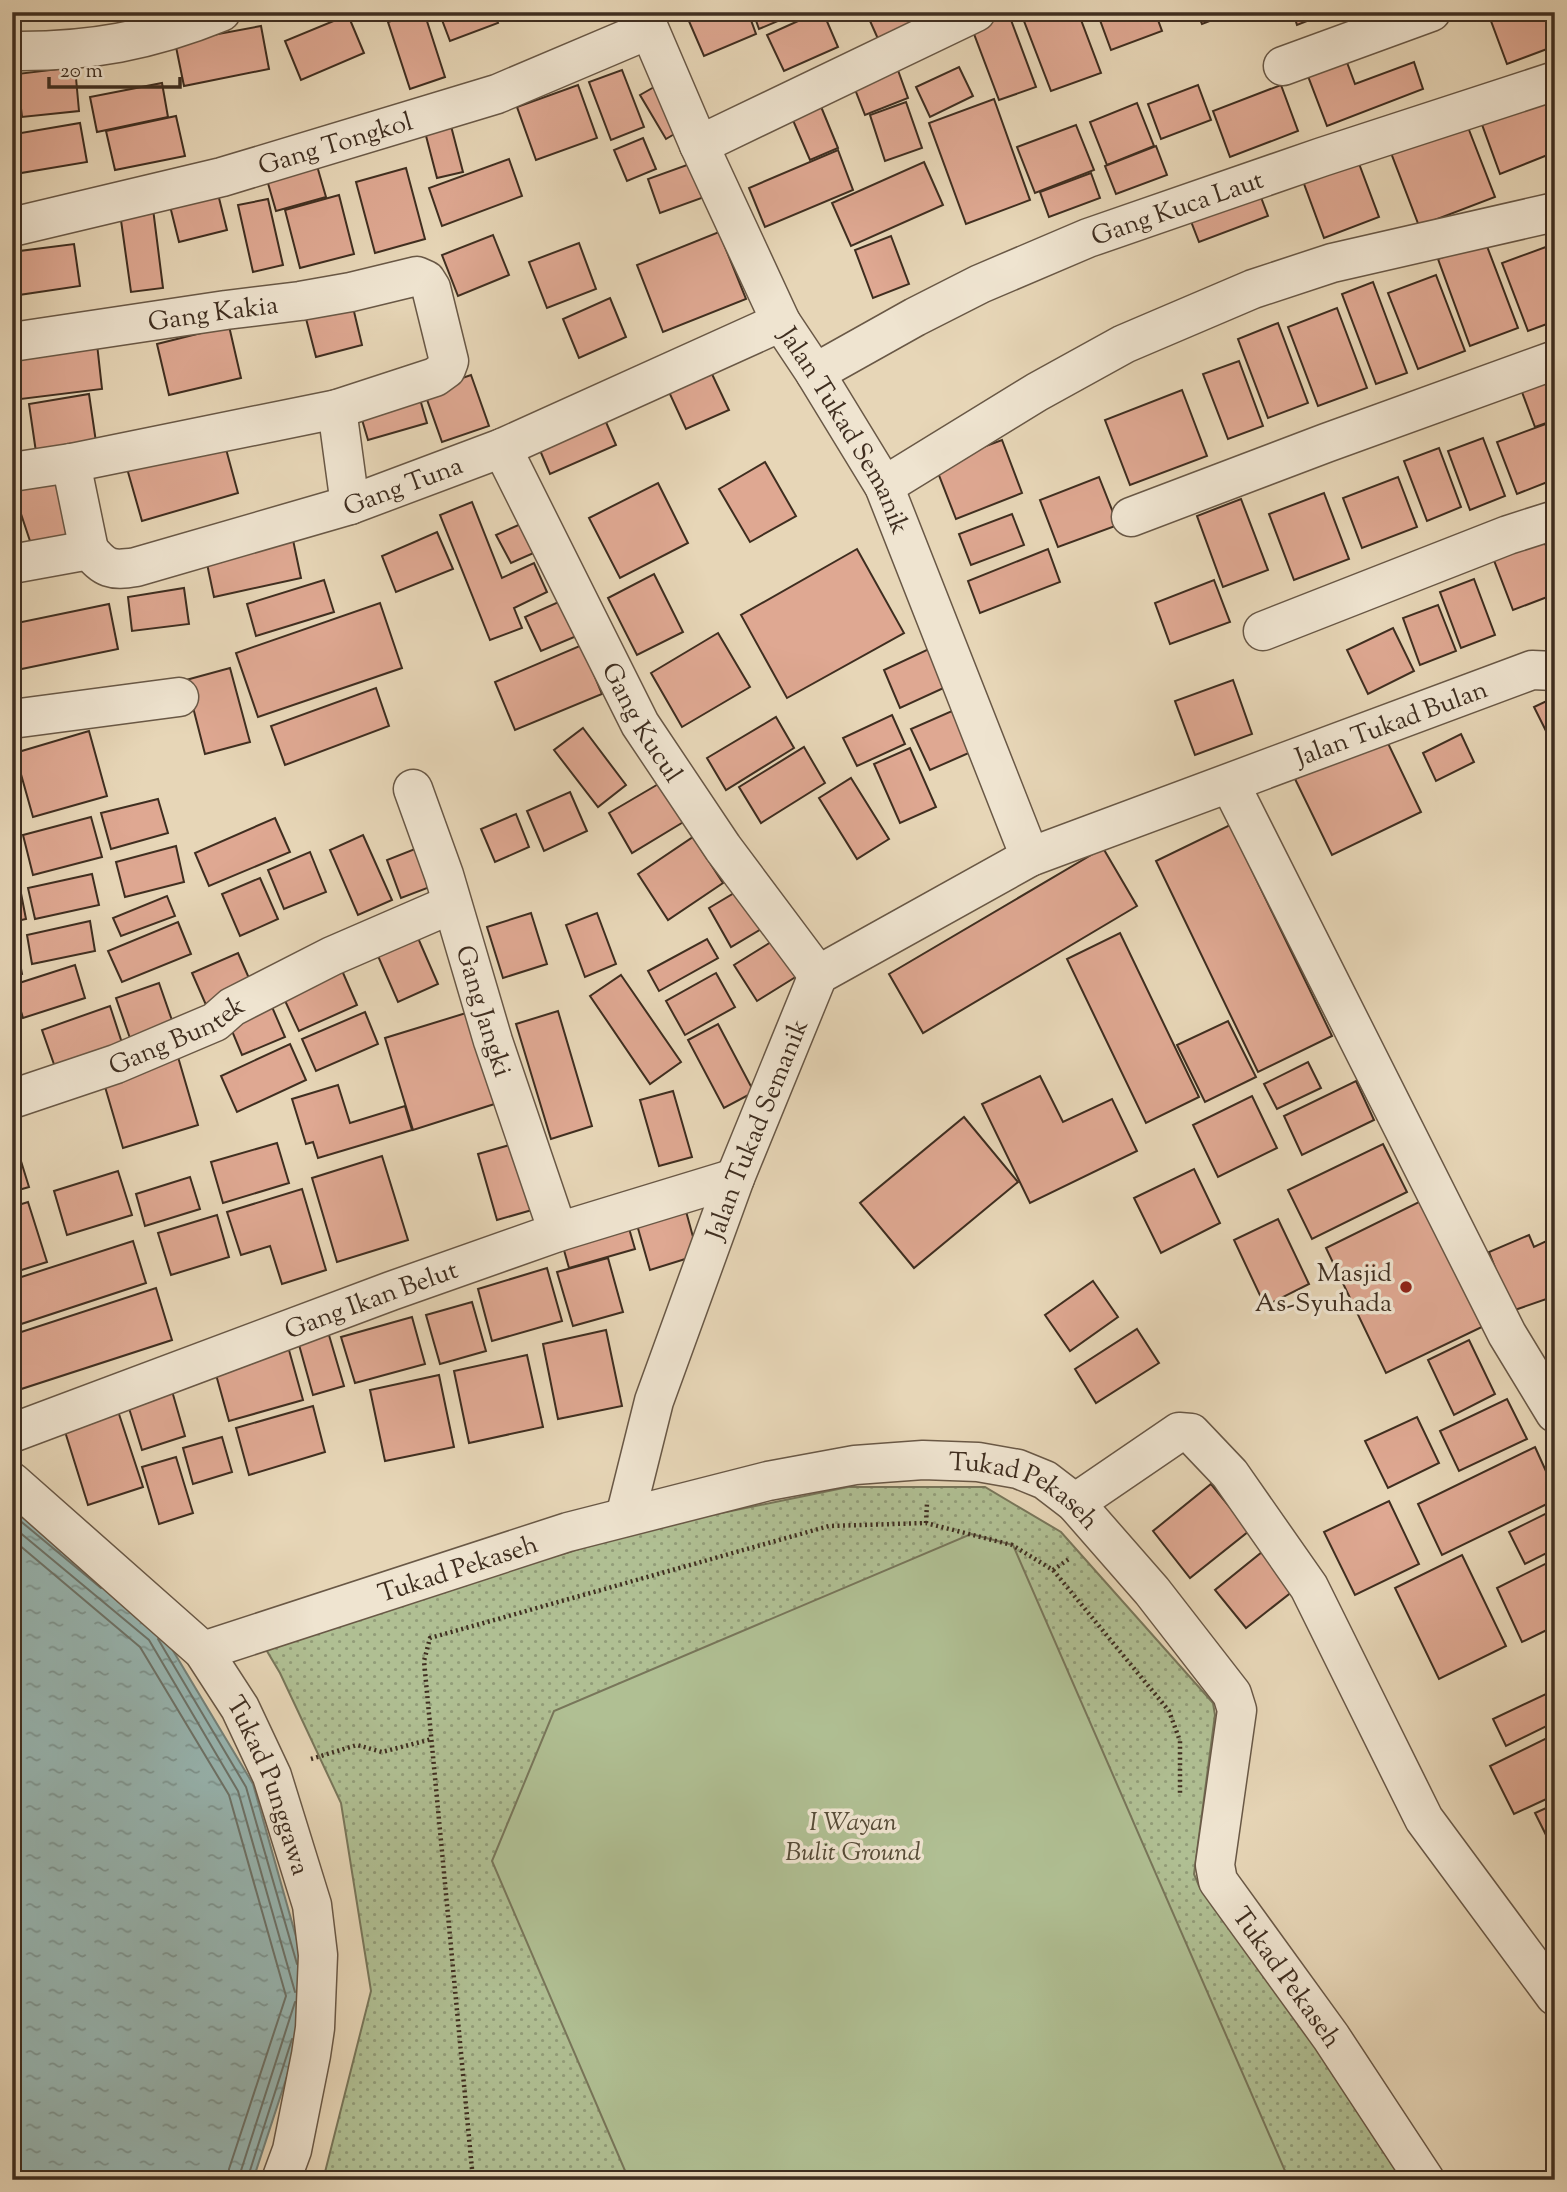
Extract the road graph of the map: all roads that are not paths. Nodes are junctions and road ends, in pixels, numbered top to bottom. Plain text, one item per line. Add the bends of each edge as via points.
1 (221, 12) edge
2 (976, 12) edge
3 (1432, 12) edge
4 (645, 21) edge
5 (12, 51) edge
6 (1283, 66) dead end
7 (1555, 81) edge
8 (699, 145) junction
9 (1555, 212) edge
10 (12, 227) edge
11 (780, 322) junction
12 (12, 342) edge
13 (1555, 360) edge
14 (815, 373) junction
15 (337, 409) junction
16 (502, 448) junction
17 (71, 463) junction
18 (12, 472) edge
19 (884, 486) junction
20 (350, 505) junction
21 (1131, 517) dead end
22 (1555, 520) edge
23 (89, 550) junction
24 (12, 564) edge
25 (1263, 631) dead end
26 (1555, 671) edge
27 (178, 697) dead end
28 (12, 719) edge
29 (1230, 784) junction
30 (414, 789) dead end
31 (1030, 858) junction
32 (452, 904) junction
33 (818, 975) junction
34 (12, 1099) edge
35 (735, 1178) junction
36 (558, 1231) junction
37 (1555, 1413) edge
38 (12, 1433) edge
39 (12, 1482) edge
40 (1075, 1503) junction
41 (625, 1517) junction
42 (204, 1651) junction
43 (1555, 1996) edge
44 (281, 2180) edge
45 (1425, 2180) edge

1 - 5 street via 117,44
2 - 8 street
3 - 6 street
4 - 8 street, Jalan Tukad Semanik
4 - 10 street, Gang Tongkol via 549,73 486,98 222,177
7 - 14 street, Gang Kuca Laut via 1088,238 980,284
8 - 11 street, Jalan Tukad Semanik
9 - 19 street via 1332,263 1253,289 1124,344
11 - 14 street, Jalan Tukad Semanik
11 - 16 street, Gang Tuna
12 - 15 street, Gang Kakia via 300,301 410,276 422,278 431,288 444,336 446,369 435,377
13 - 21 street
14 - 19 street, Jalan Tukad Semanik
15 - 17 street
15 - 20 street
16 - 20 street, Gang Tuna
16 - 33 street, Gang Kucul via 640,724 723,848
17 - 18 street
17 - 23 street
19 - 31 street, Jalan Tukad Semanik
20 - 23 street, Gang Tuna via 136,567 114,570 99,563
22 - 25 street
23 - 24 street
26 - 29 street, Jalan Tukad Bulan via 1532,670
27 - 28 street
29 - 31 street
29 - 37 street via 1507,1334
30 - 32 street, Gang Jangki
31 - 33 street
32 - 34 street, Gang Buntek via 332,956 232,1007 215,1022 116,1064
32 - 36 street, Gang Jangki via 492,1041
33 - 35 street, Jalan Tukad Semanik
35 - 36 street, Gang Ikan Belut
35 - 41 street, Jalan Tukad Semanik via 654,1401
36 - 38 street, Gang Ikan Belut
39 - 42 street, Tukad Punggawa
40 - 41 street, Tukad Pekaseh via 1045,1480 1018,1469 923,1460 855,1465 768,1481
40 - 43 street via 1180,1432 1191,1433 1230,1474 1309,1587 1424,1819
40 - 45 street, Tukad Pekaseh via 1152,1591 1232,1694 1237,1710 1215,1865 1218,1881 1331,2037
41 - 42 street, Tukad Pekaseh
42 - 44 street, Tukad Punggawa via 240,1708 272,1776 312,1905 318,1955 315,2028 292,2150

